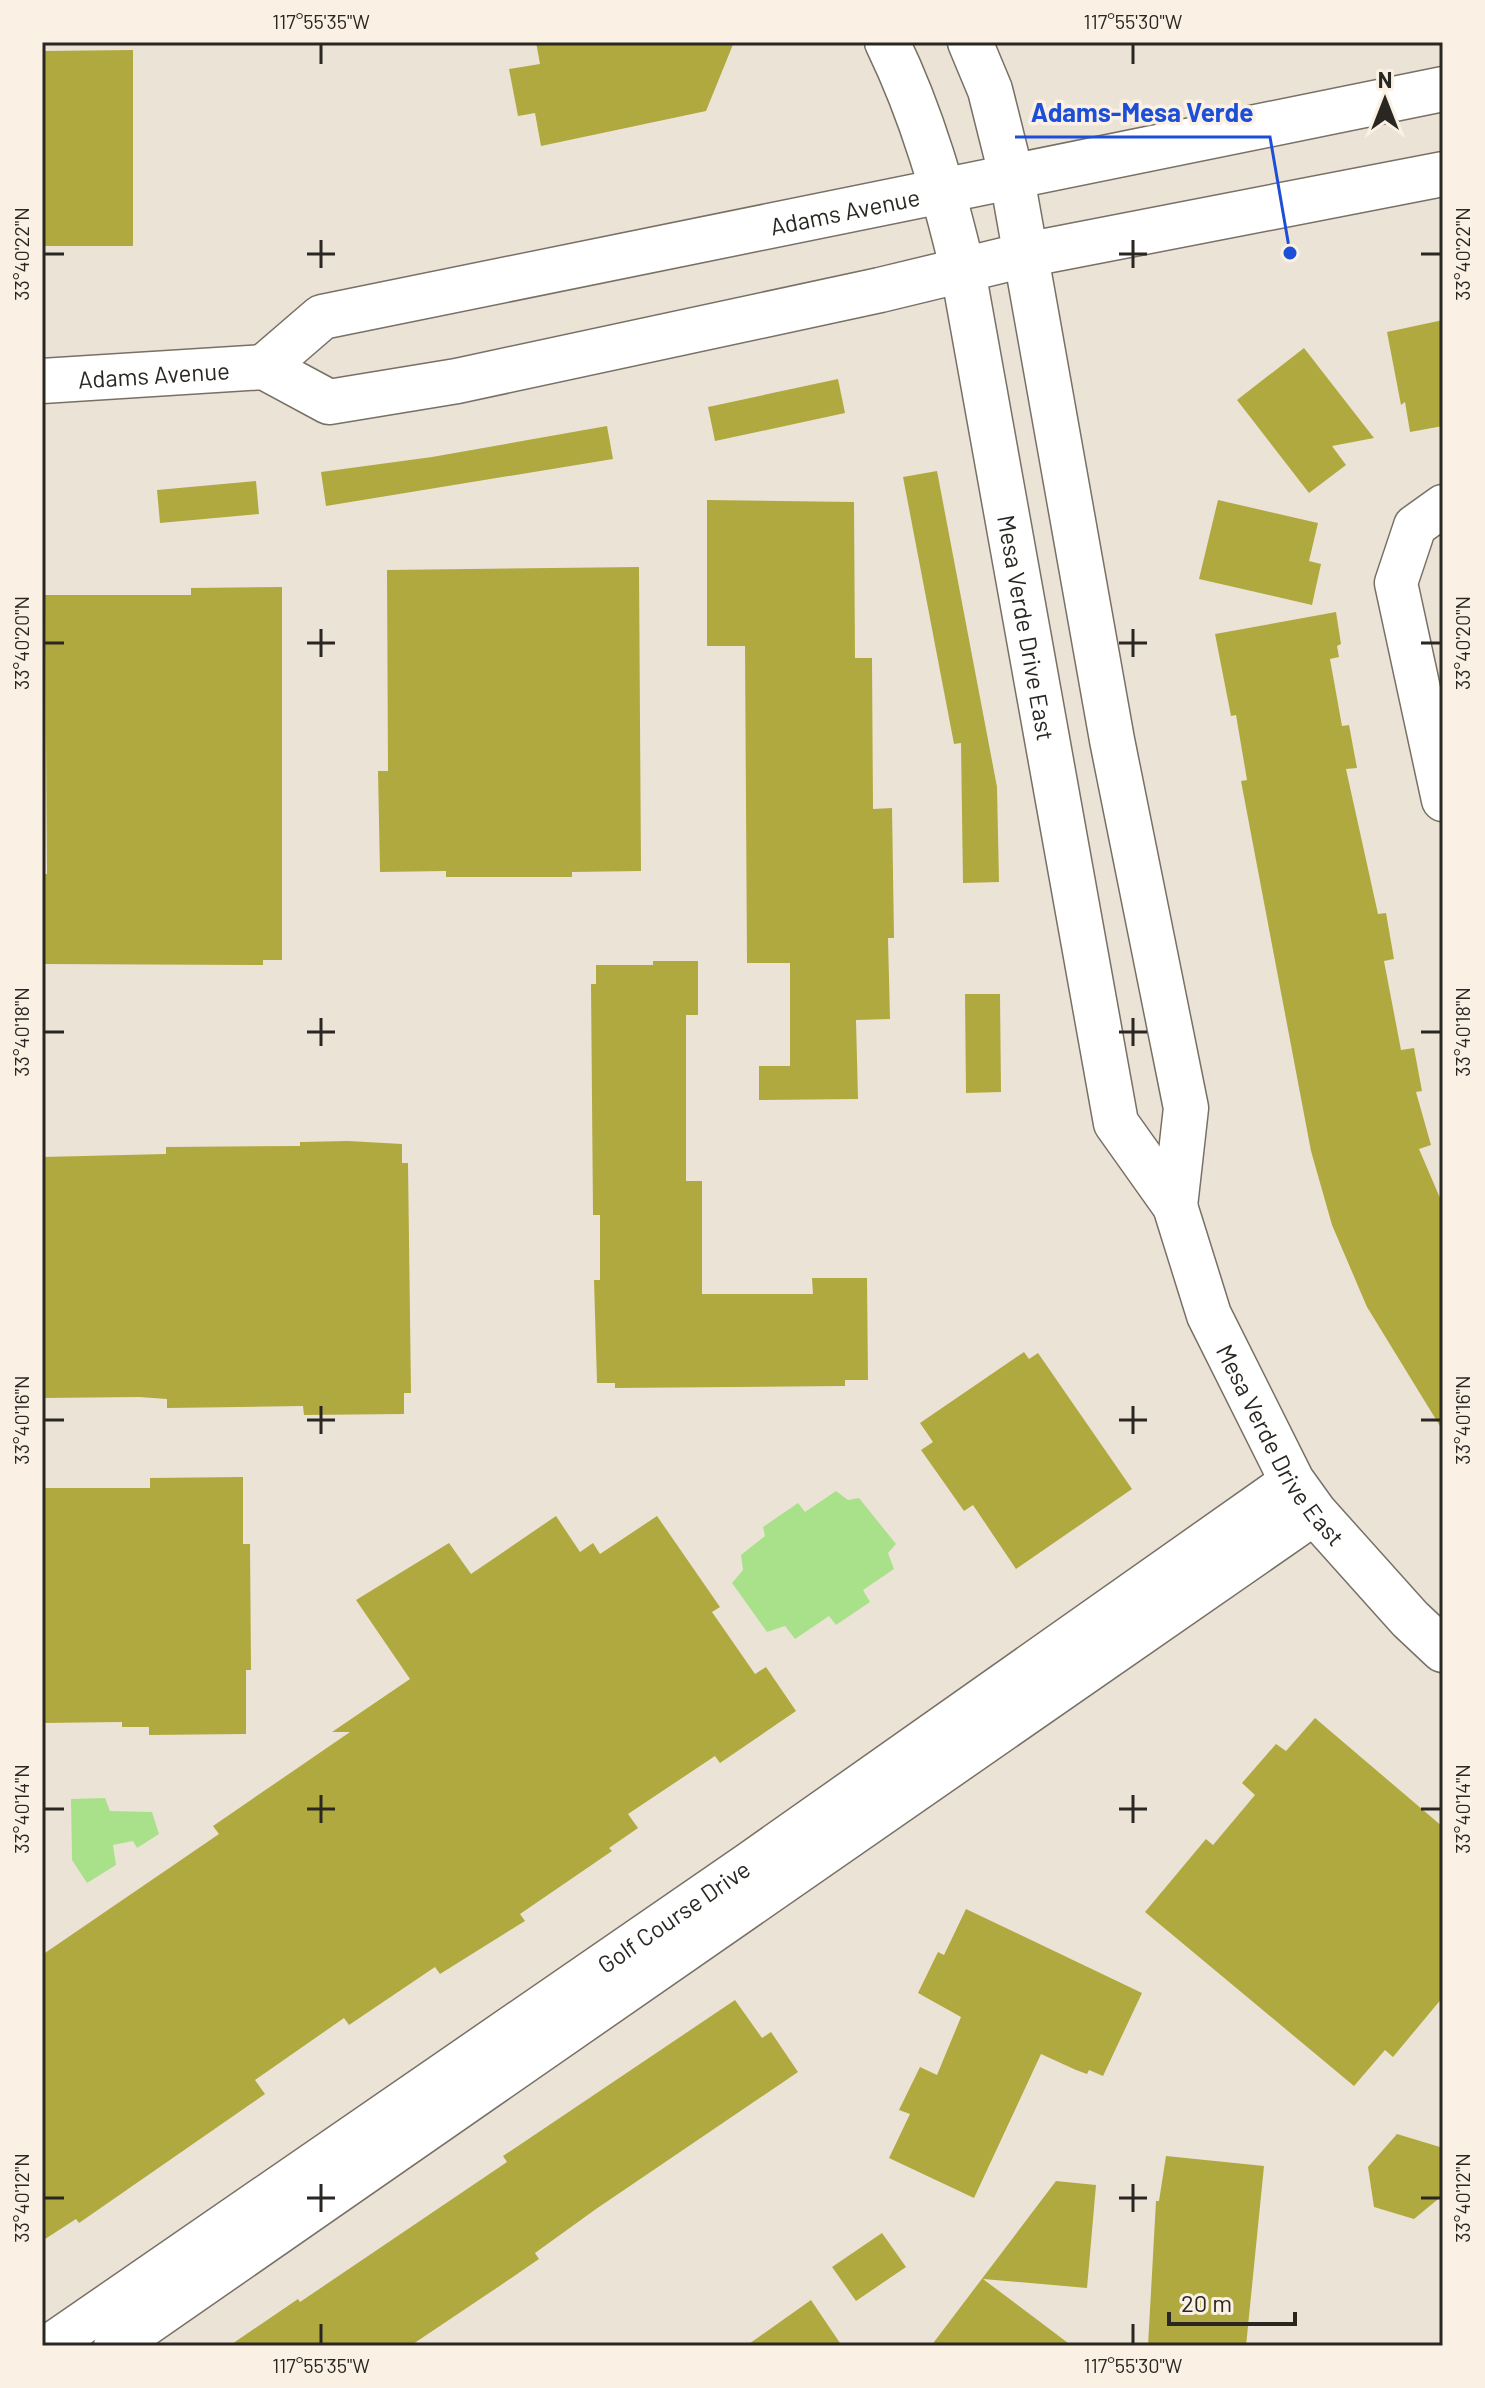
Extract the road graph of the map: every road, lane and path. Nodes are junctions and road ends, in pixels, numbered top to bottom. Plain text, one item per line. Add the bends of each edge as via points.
1 (887, 42) edge
2 (970, 42) edge
3 (1443, 89) edge
4 (1443, 174) edge
5 (1012, 178) junction
6 (944, 191) junction
7 (1025, 255) junction
8 (963, 271) junction
9 (264, 367) junction
10 (42, 381) edge
11 (1429, 516) edge
12 (1443, 800) edge
13 (1175, 1206) junction
14 (1304, 1497) junction
15 (1443, 1650) edge
16 (49, 2346) edge
17 (115, 2346) edge

1 - 6 street, Mesa Verde Drive East via 914,99
2 - 5 street, Mesa Verde Drive East via 990,90
3 - 5 street, Adams Avenue
4 - 7 street, Adams Avenue
5 - 6 street, Adams Avenue
5 - 7 street, Mesa Verde Drive East
6 - 8 street, Mesa Verde Drive East
6 - 9 street, Adams Avenue via 322,317
7 - 8 street, Adams Avenue
7 - 13 street, Mesa Verde Drive East via 1112,740 1186,1108
8 - 9 street, Adams Avenue via 457,381 329,402
8 - 13 street, Mesa Verde Drive East via 1116,1123
9 - 10 street, Adams Avenue
11 - 12 street via 1396,583
13 - 14 street, Mesa Verde Drive East via 1209,1315
14 - 15 street, Mesa Verde Drive East
14 - 16 street, Golf Course Drive via 750,1863
14 - 17 street, Golf Course Drive

